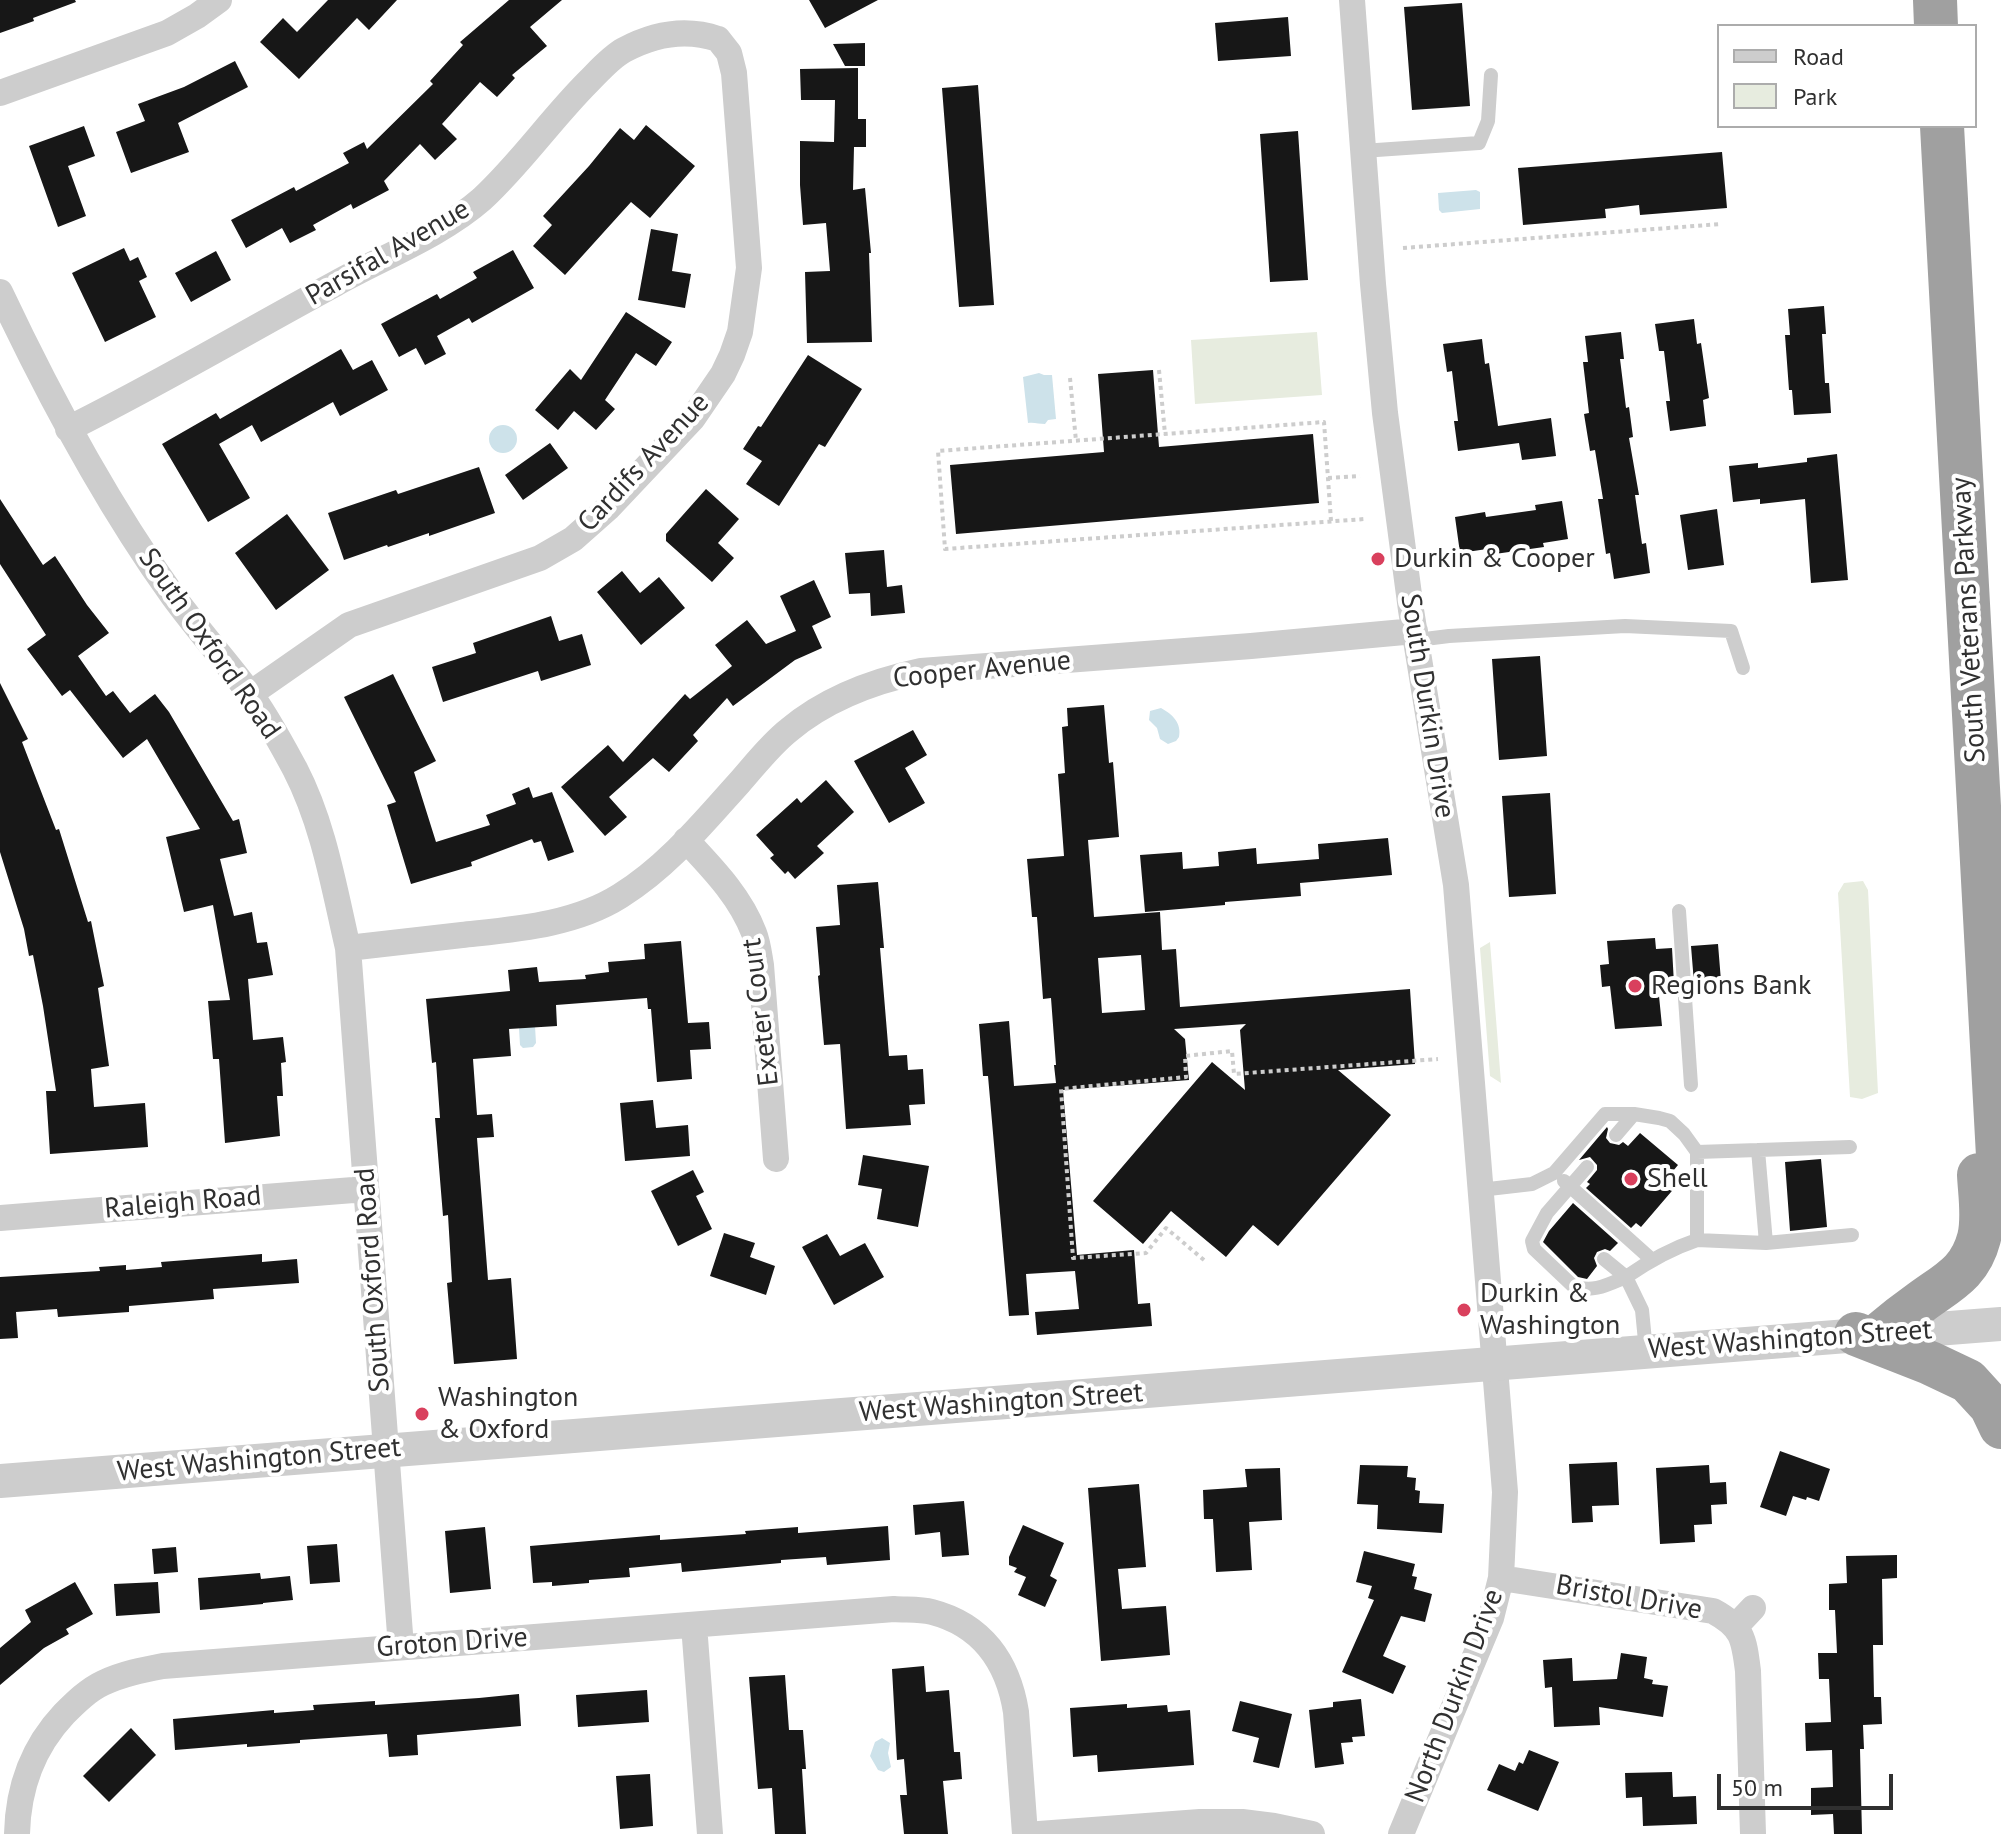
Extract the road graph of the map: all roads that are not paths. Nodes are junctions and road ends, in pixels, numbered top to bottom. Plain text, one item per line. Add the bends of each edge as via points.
1 (219, 0) edge
2 (1352, 0) edge
3 (1935, 0) edge
4 (1936, 24) edge
5 (725, 31) joint
6 (1491, 75) dead end
7 (0, 93) edge
8 (1942, 128) edge
9 (1362, 151) junction
10 (0, 292) edge
11 (68, 429) junction
12 (1969, 624) junction
13 (1416, 636) junction
14 (1743, 668) dead end
15 (250, 694) junction
16 (686, 840) junction
17 (2001, 844) edge
18 (1984, 902) junction
19 (1679, 911) dead end
20 (348, 948) junction
21 (1691, 1085) dead end
22 (1634, 1114) junction
23 (1616, 1135) dead end
24 (1850, 1147) dead end
25 (1758, 1150) junction
26 (1697, 1152) junction
27 (776, 1159) dead end
28 (1587, 1167) dead end
29 (1554, 1173) junction
30 (1571, 1187) junction
31 (366, 1189) junction
32 (1480, 1190) junction
33 (2001, 1211) edge
34 (0, 1218) edge
35 (1852, 1235) dead end
36 (1697, 1240) junction
37 (1766, 1243) junction
38 (1604, 1259) dead end
39 (1651, 1259) junction
40 (1626, 1277) junction
41 (2001, 1324) edge
42 (1868, 1334) junction
43 (1646, 1351) junction
44 (1494, 1364) junction
45 (2001, 1427) edge
46 (386, 1450) junction
47 (0, 1481) edge
48 (1501, 1578) junction
49 (694, 1625) junction
50 (401, 1647) junction
51 (17, 1834) edge
52 (710, 1834) edge
53 (1025, 1834) edge
54 (1039, 1834) edge
55 (1312, 1834) edge
56 (1401, 1834) edge
57 (1753, 1834) edge

1 - 7 street via 167,33
2 - 9 street, South Durkin Drive
3 - 4 highway
5 - 11 street, Parsifal Avenue via 653,37 622,51 471,208
5 - 15 street, Cardifs Avenue via 734,73 749,268 732,355 693,418 573,539 540,558 349,625
6 - 9 lane via 1488,121 1479,143
8 - 12 highway, South Veterans Parkway
9 - 13 street, South Durkin Drive via 1385,413
10 - 11 street, South Oxford Road
11 - 15 street, South Oxford Road via 174,598
12 - 17 highway
12 - 18 highway, South Veterans Parkway
13 - 14 lane via 1625,626 1731,631
13 - 16 street, Cooper Avenue via 893,677 824,705 789,729
13 - 32 street, South Durkin Drive via 1456,885
15 - 20 street, South Oxford Road via 314,812
16 - 20 street, Cooper Avenue via 642,881 583,914 511,930
16 - 27 street, Exeter Court via 728,886 755,936
18 - 33 highway, South Veterans Parkway
18 - 42 highway via 1969,984 1979,1238 1963,1271 1945,1287
19 - 21 lane
20 - 31 street, South Oxford Road
22 - 23 lane
22 - 26 lane via 1670,1121
22 - 29 lane via 1605,1114
24 - 25 lane
25 - 26 lane
25 - 37 lane
26 - 36 lane
28 - 30 lane
29 - 30 lane
29 - 32 lane via 1532,1184
30 - 39 lane
30 - 40 lane via 1532,1241 1534,1249 1573,1286 1600,1288
31 - 34 street, Raleigh Road
31 - 46 street, South Oxford Road
32 - 44 street, South Durkin Drive
35 - 37 lane
36 - 37 lane
36 - 39 lane
38 - 40 lane
39 - 40 lane
40 - 43 lane via 1642,1310
41 - 42 street, West Washington Street
42 - 43 street, West Washington Street
42 - 45 highway via 1968,1381 1991,1406
43 - 44 street, West Washington Street
44 - 46 street, West Washington Street
44 - 48 street, North Durkin Drive via 1505,1492
46 - 47 street, West Washington Street
46 - 50 street, South Oxford Road
48 - 56 street, North Durkin Drive via 1491,1618
48 - 57 street, Bristol Drive via 1744,1617
49 - 50 street, Groton Drive
49 - 52 street
49 - 53 street, Groton Drive via 894,1609 928,1611 967,1625 991,1648 1013,1693
50 - 51 street, Groton Drive via 163,1666 101,1684 75,1703 43,1739 22,1788
54 - 55 street via 1200,1822

